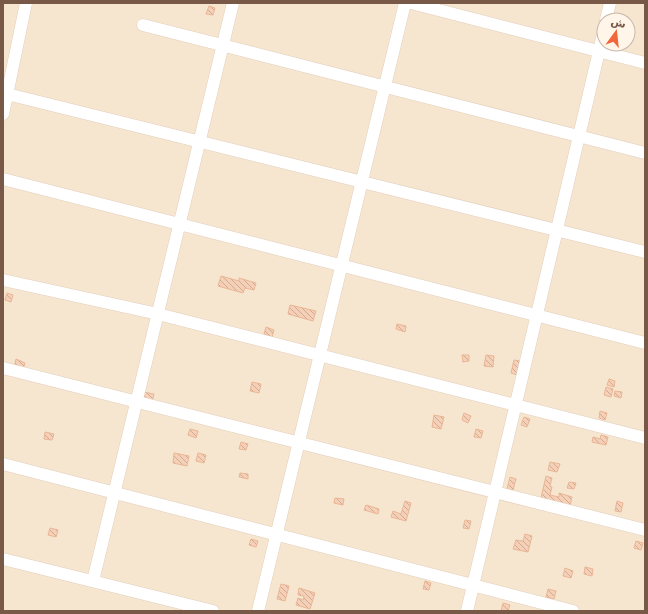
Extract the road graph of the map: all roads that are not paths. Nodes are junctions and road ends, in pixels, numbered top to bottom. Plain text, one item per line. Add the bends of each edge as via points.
1 (26, 3) edge
2 (233, 3) edge
3 (406, 3) edge
4 (411, 3) edge
5 (143, 25) dead end
6 (223, 45) junction
7 (596, 50) edge
8 (599, 52) edge
9 (603, 52) edge
10 (645, 62) edge
11 (385, 87) junction
12 (5, 94) edge
13 (3, 114) edge
14 (579, 136) junction
15 (199, 142) junction
16 (645, 153) edge
17 (3, 179) edge
18 (362, 182) junction
19 (179, 224) junction
20 (557, 230) junction
21 (645, 252) edge
22 (342, 266) junction
23 (3, 280) edge
24 (158, 314) junction
25 (537, 315) junction
26 (645, 343) edge
27 (320, 356) junction
28 (3, 368) edge
29 (136, 401) junction
30 (516, 405) junction
31 (645, 438) edge
32 (299, 443) junction
33 (3, 464) edge
34 (114, 492) junction
35 (495, 492) junction
36 (645, 530) edge
37 (277, 534) junction
38 (3, 559) edge
39 (93, 581) junction
40 (474, 585) junction
41 (213, 611) edge
42 (258, 611) edge
43 (467, 611) edge
44 (573, 611) edge

1 - 12 street
2 - 6 street
3 - 11 street
4 - 7 street
5 - 6 street
6 - 11 street
6 - 15 street
8 - 14 street
9 - 10 street
11 - 14 street
11 - 18 street
12 - 13 street
12 - 15 street
14 - 16 street
14 - 20 street
15 - 18 street
15 - 19 street
17 - 19 street
18 - 20 street
18 - 22 street
19 - 22 street
19 - 24 street
20 - 21 street
20 - 25 street
22 - 25 street
22 - 27 street
23 - 24 street
24 - 27 street
24 - 29 street
25 - 26 street
25 - 30 street
27 - 30 street
27 - 32 street
28 - 29 street
29 - 32 street
29 - 34 street
30 - 31 street
30 - 35 street
32 - 35 street
32 - 37 street
33 - 34 street
34 - 37 street
34 - 39 street
35 - 36 street
35 - 40 street
37 - 40 street
37 - 42 street
38 - 39 street
39 - 41 street
40 - 43 street
40 - 44 street

